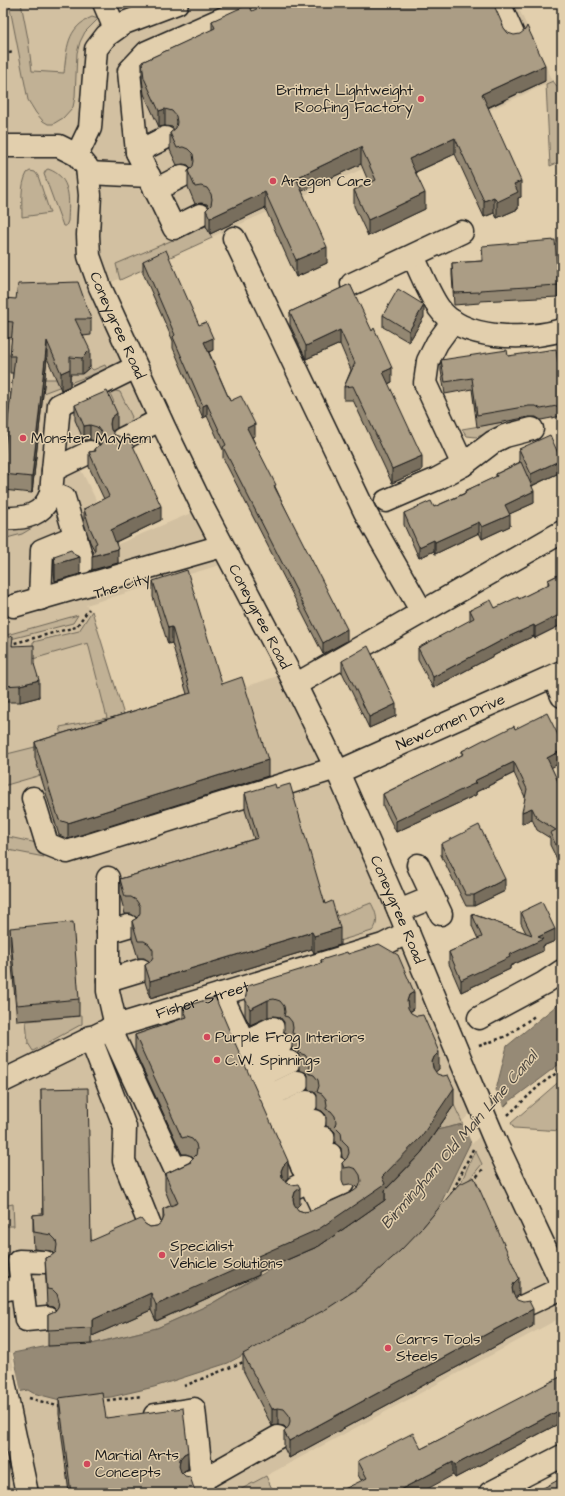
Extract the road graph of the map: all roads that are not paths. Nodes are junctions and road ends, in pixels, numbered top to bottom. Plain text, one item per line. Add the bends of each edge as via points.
1 (104, 3) edge
2 (177, 3) edge
3 (496, 10) edge
4 (254, 11) edge
5 (115, 29) junction
6 (515, 39) edge
7 (165, 138) dead end
8 (3, 146) edge
9 (137, 152) junction
10 (82, 164) junction
11 (182, 176) dead end
12 (152, 183) junction
13 (200, 215) dead end
14 (462, 232) dead end
15 (234, 238) dead end
16 (412, 256) junction
17 (352, 284) edge
18 (453, 322) junction
19 (562, 330) edge
20 (136, 367) junction
21 (160, 420) junction
22 (532, 429) dead end
23 (122, 439) edge
24 (90, 452) edge
25 (463, 465) junction
26 (53, 470) junction
27 (51, 493) junction
28 (386, 501) dead end
29 (3, 518) edge
30 (562, 532) edge
31 (76, 536) junction
32 (222, 546) junction
33 (83, 562) dead end
34 (40, 599) junction
35 (14, 606) dead end
36 (422, 612) junction
37 (559, 682) edge
38 (295, 685) junction
39 (337, 770) junction
40 (33, 798) dead end
41 (418, 865) dead end
42 (108, 878) dead end
43 (399, 911) junction
44 (408, 932) junction
45 (142, 970) dead end
46 (562, 971) edge
47 (108, 980) junction
48 (221, 994) junction
49 (441, 1011) junction
50 (479, 1018) dead end
51 (419, 1020) edge
52 (113, 1027) junction
53 (90, 1037) junction
54 (464, 1066) junction
55 (444, 1080) edge
56 (3, 1081) edge
57 (298, 1082) dead end
58 (292, 1137) junction
59 (185, 1166) edge
60 (152, 1231) edge
61 (45, 1262) edge
62 (562, 1284) edge
63 (12, 1288) edge
64 (562, 1288) edge
65 (524, 1306) edge
66 (47, 1318) edge
67 (3, 1376) edge
68 (133, 1419) edge
69 (278, 1437) dead end
70 (562, 1456) edge
71 (199, 1485) edge
72 (27, 1493) edge
73 (490, 1493) edge

1 - 5 main road
2 - 5 main road via 124,23
3 - 6 main road
4 - 9 main road via 147,52 128,71
5 - 10 main road via 96,49 90,128
7 - 9 main road
8 - 10 main road via 59,146
9 - 12 main road
10 - 12 main road
10 - 20 main road, Coneygree Road via 90,195 90,256 100,287
11 - 12 main road
12 - 13 main road via 174,228
14 - 16 main road
15 - 36 main road via 365,512
16 - 17 main road
16 - 18 main road via 439,308
18 - 19 main road via 475,332 516,336 548,334
18 - 25 main road via 437,343 428,361 425,383
20 - 21 main road, Coneygree Road
20 - 26 main road via 59,405
21 - 23 main road
21 - 32 main road, Coneygree Road
22 - 25 main road via 493,442
24 - 26 main road
25 - 28 main road
26 - 27 main road
27 - 29 main road via 48,502 36,513 23,518
27 - 31 main road via 64,498
30 - 36 main road
31 - 33 main road
31 - 34 main road via 42,550
32 - 34 main road
32 - 38 main road, Coneygree Road
34 - 35 main road
36 - 38 main road
37 - 39 main road, Newcomen Drive
38 - 39 main road, Coneygree Road
39 - 40 main road, Newcomen Drive via 206,804 103,836 67,852 47,844
39 - 43 main road, Coneygree Road
41 - 43 main road via 437,906
42 - 47 main road via 118,929
43 - 44 main road, Coneygree Road
44 - 48 main road, Fisher Street via 280,984
44 - 49 main road, Coneygree Road
45 - 47 main road
46 - 50 main road
47 - 52 main road
48 - 52 main road, Fisher Street via 197,1010
48 - 58 main road
49 - 51 main road
49 - 54 main road, Coneygree Road
52 - 53 main road, Fisher Street
52 - 59 main road via 162,1128 176,1171
53 - 56 main road, Fisher Street
53 - 60 main road via 125,1127 124,1161
54 - 55 main road
54 - 62 main road, Coneygree Road, bridge via 498,1147
57 - 58 main road
58 - 58 main road via 281,1045
61 - 63 main road via 20,1261
63 - 66 main road via 26,1320
64 - 65 main road
67 - 72 main road, bridge via 17,1406
68 - 71 main road via 194,1409
69 - 71 main road
70 - 73 main road

